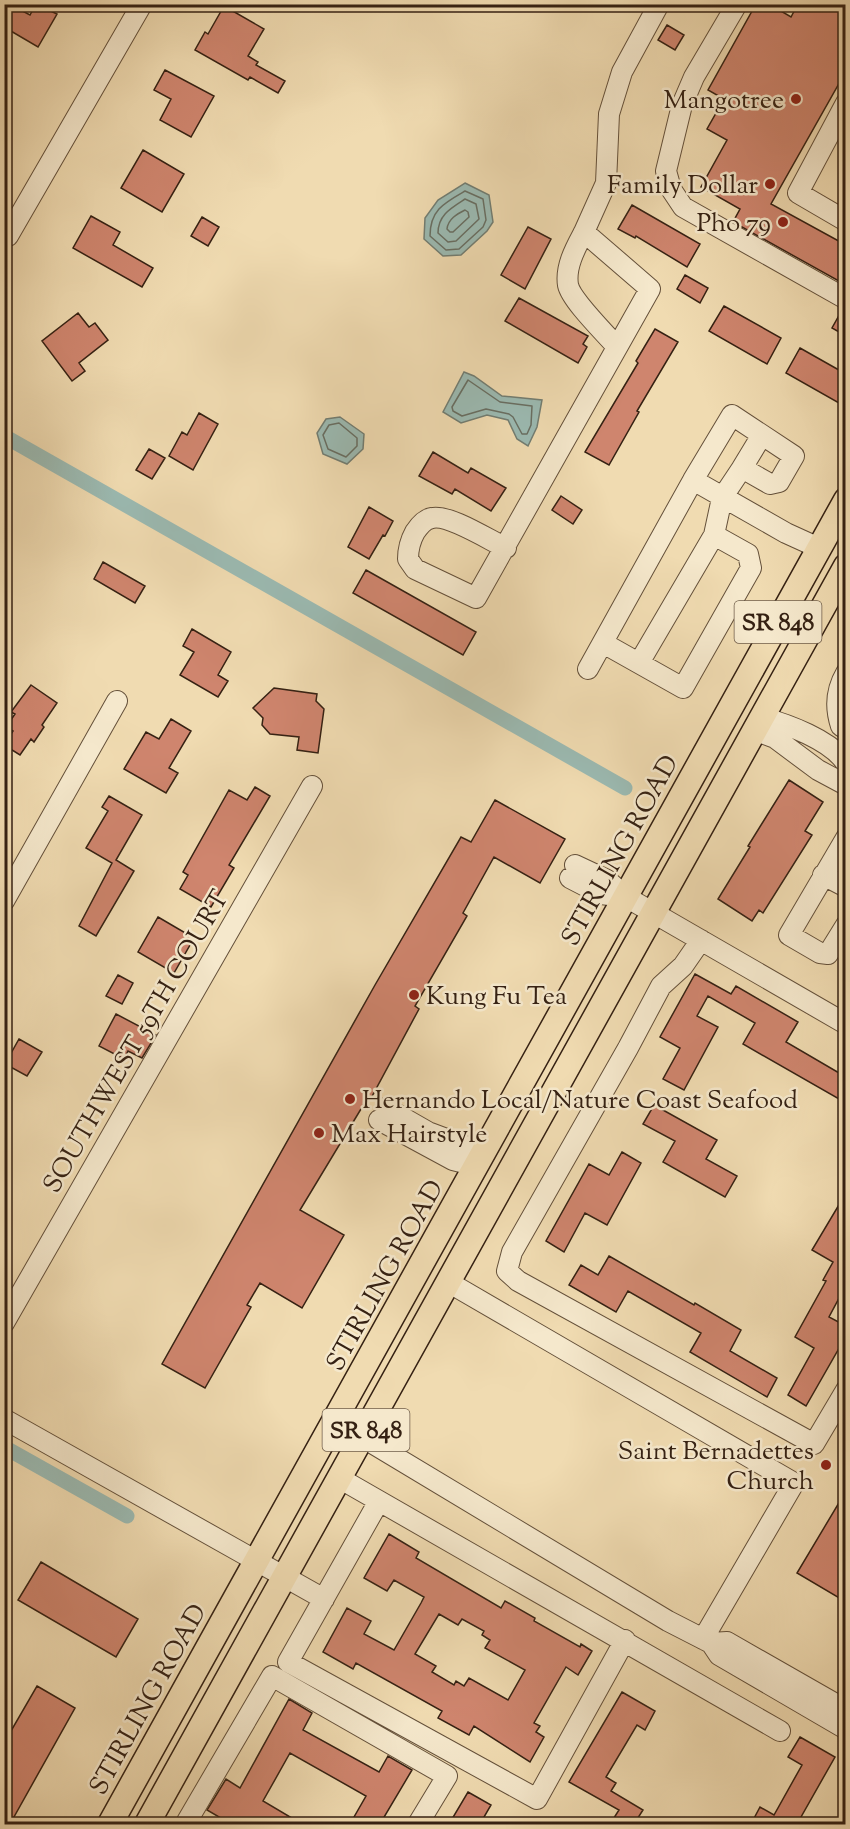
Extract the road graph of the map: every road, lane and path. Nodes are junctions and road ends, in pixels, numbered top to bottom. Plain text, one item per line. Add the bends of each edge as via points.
1 (142, 4) edge
2 (659, 4) edge
3 (737, 4) edge
4 (846, 103) edge
5 (846, 221) edge
6 (584, 232) junction
7 (8, 236) dead end
8 (846, 299) edge
9 (617, 347) junction
10 (762, 435) junction
11 (742, 468) junction
12 (693, 480) junction
13 (722, 498) junction
14 (846, 500) edge
15 (714, 535) junction
16 (506, 548) junction
17 (819, 548) junction
18 (846, 566) edge
19 (603, 643) junction
20 (639, 663) junction
21 (588, 669) dead end
22 (846, 673) edge
23 (117, 701) dead end
24 (758, 724) junction
25 (846, 729) edge
26 (846, 763) edge
27 (818, 770) junction
28 (846, 785) edge
29 (312, 786) dead end
30 (846, 792) edge
31 (846, 838) edge
32 (573, 872) dead end
33 (823, 874) junction
34 (846, 887) edge
35 (626, 897) junction
36 (4, 901) edge
37 (652, 913) junction
38 (846, 925) edge
39 (701, 940) junction
40 (846, 1024) edge
41 (383, 1114) dead end
42 (480, 1160) junction
43 (421, 1266) junction
44 (448, 1282) junction
45 (4, 1323) edge
46 (846, 1390) edge
47 (4, 1419) edge
48 (362, 1437) junction
49 (339, 1478) junction
50 (379, 1501) junction
51 (256, 1563) junction
52 (283, 1577) junction
53 (324, 1599) junction
54 (625, 1640) junction
55 (707, 1641) junction
56 (805, 1696) junction
57 (846, 1710) edge
58 (846, 1729) edge
59 (780, 1731) dead end
60 (110, 1824) edge
61 (147, 1824) edge
62 (188, 1824) edge
63 (418, 1824) edge

1 - 7 street
2 - 6 street via 622,72 609,114 606,183
3 - 8 street via 682,105 666,171 671,189 683,207
4 - 5 street via 798,193
6 - 9 street via 573,253 568,287
6 - 9 street via 650,289
9 - 16 street
10 - 11 street
10 - 11 street via 794,456 779,482 770,484
10 - 12 street via 732,415
11 - 13 street
12 - 13 street
12 - 19 street
13 - 15 street
13 - 17 street
14 - 17 main road, STIRLING ROAD / SR 848
15 - 20 street
15 - 20 street via 748,554 751,568 683,688
16 - 16 street via 444,518 431,518 420,525 412,538 408,559 415,569 476,598
17 - 35 main road, STIRLING ROAD / SR 848
18 - 24 main road, SR 848
19 - 20 street
19 - 21 street
22 - 25 street via 840,683 836,710 841,726
23 - 36 street
24 - 26 street via 780,722 839,753
24 - 27 street
24 - 37 main road, SR 848
27 - 28 street
27 - 30 street via 829,789
29 - 45 street, SOUTHWEST 59TH COURT
31 - 33 street
32 - 35 street via 601,894
33 - 34 street
33 - 38 street via 789,935 828,954
35 - 37 street
35 - 42 main road, STIRLING ROAD / SR 848
37 - 39 street
37 - 44 main road, SR 848
39 - 40 street
39 - 46 street via 683,966 661,986 512,1252 507,1271 518,1281 814,1444
41 - 42 street via 453,1160
42 - 43 main road, STIRLING ROAD / SR 848
43 - 44 main road
43 - 51 main road, STIRLING ROAD / SR 848
44 - 48 main road, SR 848
44 - 55 street via 794,1483
47 - 51 street
48 - 49 main road, SR 848
48 - 55 street
49 - 50 street
49 - 52 main road, SR 848
50 - 53 street
50 - 54 street
51 - 52 street
51 - 60 main road, STIRLING ROAD / SR 848
52 - 53 street
52 - 61 main road, SR 848
53 - 54 street via 288,1662 537,1799
54 - 59 street
55 - 56 street via 727,1642
56 - 57 street
56 - 58 street
62 - 63 street via 272,1676 447,1776

